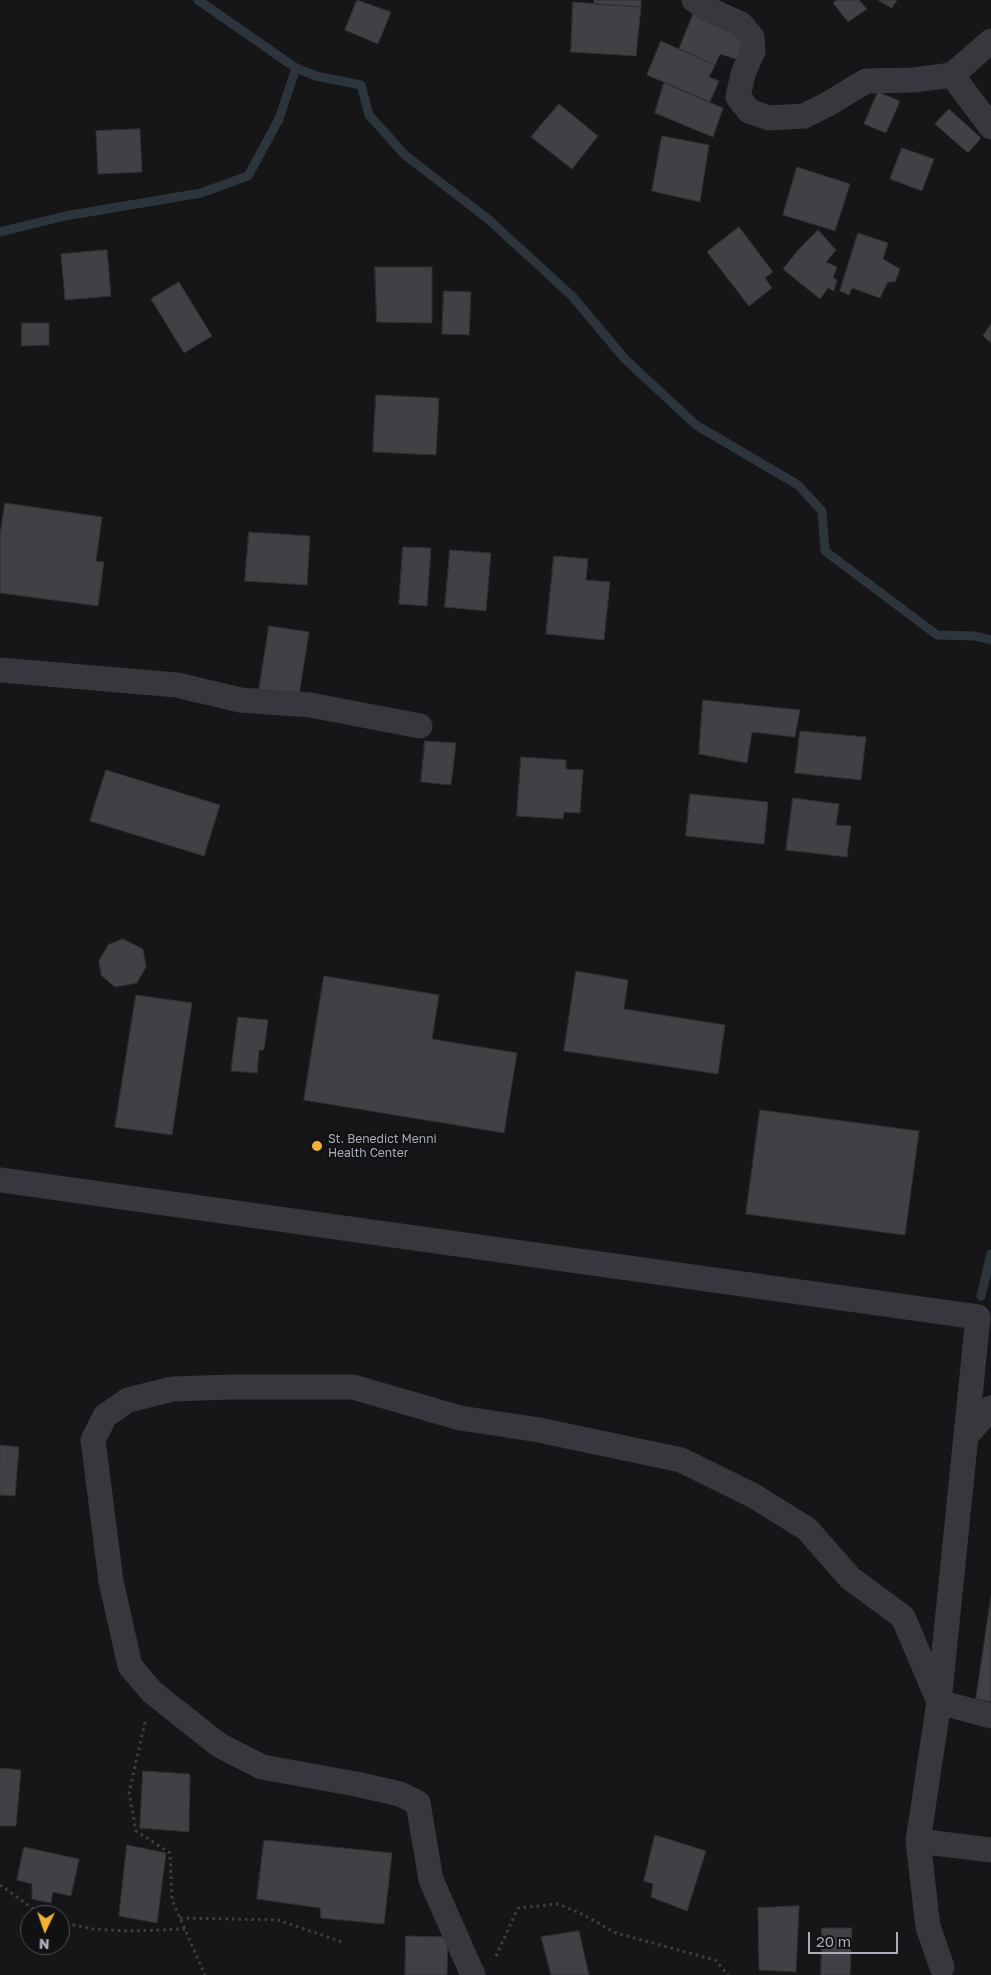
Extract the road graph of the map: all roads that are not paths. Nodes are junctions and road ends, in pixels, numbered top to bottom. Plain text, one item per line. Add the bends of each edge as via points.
1 (694, 0) edge
2 (991, 41) edge
3 (952, 75) junction
4 (991, 127) edge
5 (0, 670) edge
6 (420, 726) dead end
7 (0, 1180) edge
8 (991, 1408) edge
9 (967, 1435) junction
10 (939, 1702) junction
11 (991, 1716) edge
12 (918, 1841) junction
13 (991, 1850) edge
14 (942, 1967) dead end
15 (473, 1975) edge

1 - 3 street via 741,24 752,37 753,51 738,97 749,112 769,118 804,116 866,81
2 - 3 street
3 - 4 street
5 - 6 street via 178,685 240,700 310,705
7 - 9 street via 978,1316
8 - 9 street
9 - 10 street
10 - 11 street
10 - 12 street
10 - 15 street via 903,1617 850,1578 807,1529 754,1496 682,1460 548,1432 460,1418 353,1387 172,1389 128,1400 105,1416 93,1440 111,1581 130,1666 152,1692 219,1745 262,1767 400,1794 418,1803 431,1880
12 - 13 street
12 - 14 street via 928,1927

